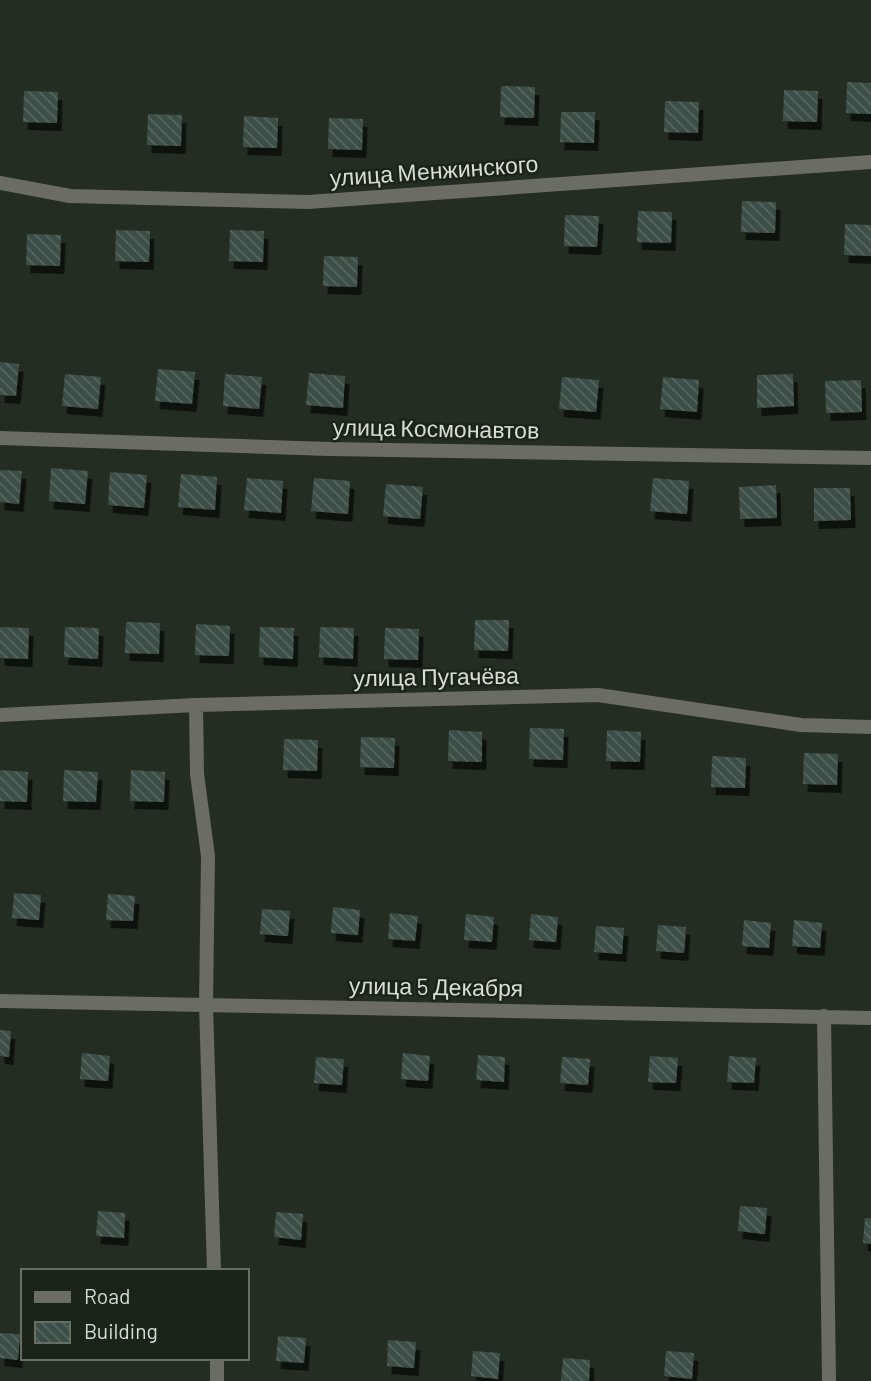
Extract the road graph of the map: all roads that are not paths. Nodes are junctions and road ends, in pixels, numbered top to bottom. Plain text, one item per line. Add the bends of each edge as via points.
1 (871, 162) edge
2 (0, 183) edge
3 (0, 438) edge
4 (871, 458) edge
5 (197, 705) junction
6 (0, 715) edge
7 (871, 727) edge
8 (0, 1000) edge
9 (206, 1005) junction
10 (824, 1016) junction
11 (871, 1018) edge
12 (214, 1269) edge
13 (217, 1360) edge
14 (217, 1381) edge
15 (829, 1381) edge

1 - 2 street, улица Менжинского via 308,202 70,196
3 - 4 street, улица Космонавтов
5 - 6 street, улица Пугачёва
5 - 7 street, улица Пугачёва via 598,695 801,724
5 - 9 street via 197,774 208,856
8 - 9 street, улица 5 Декабря
9 - 10 street, улица 5 Декабря
9 - 12 street
10 - 11 street, улица 5 Декабря
10 - 15 street
13 - 14 street

